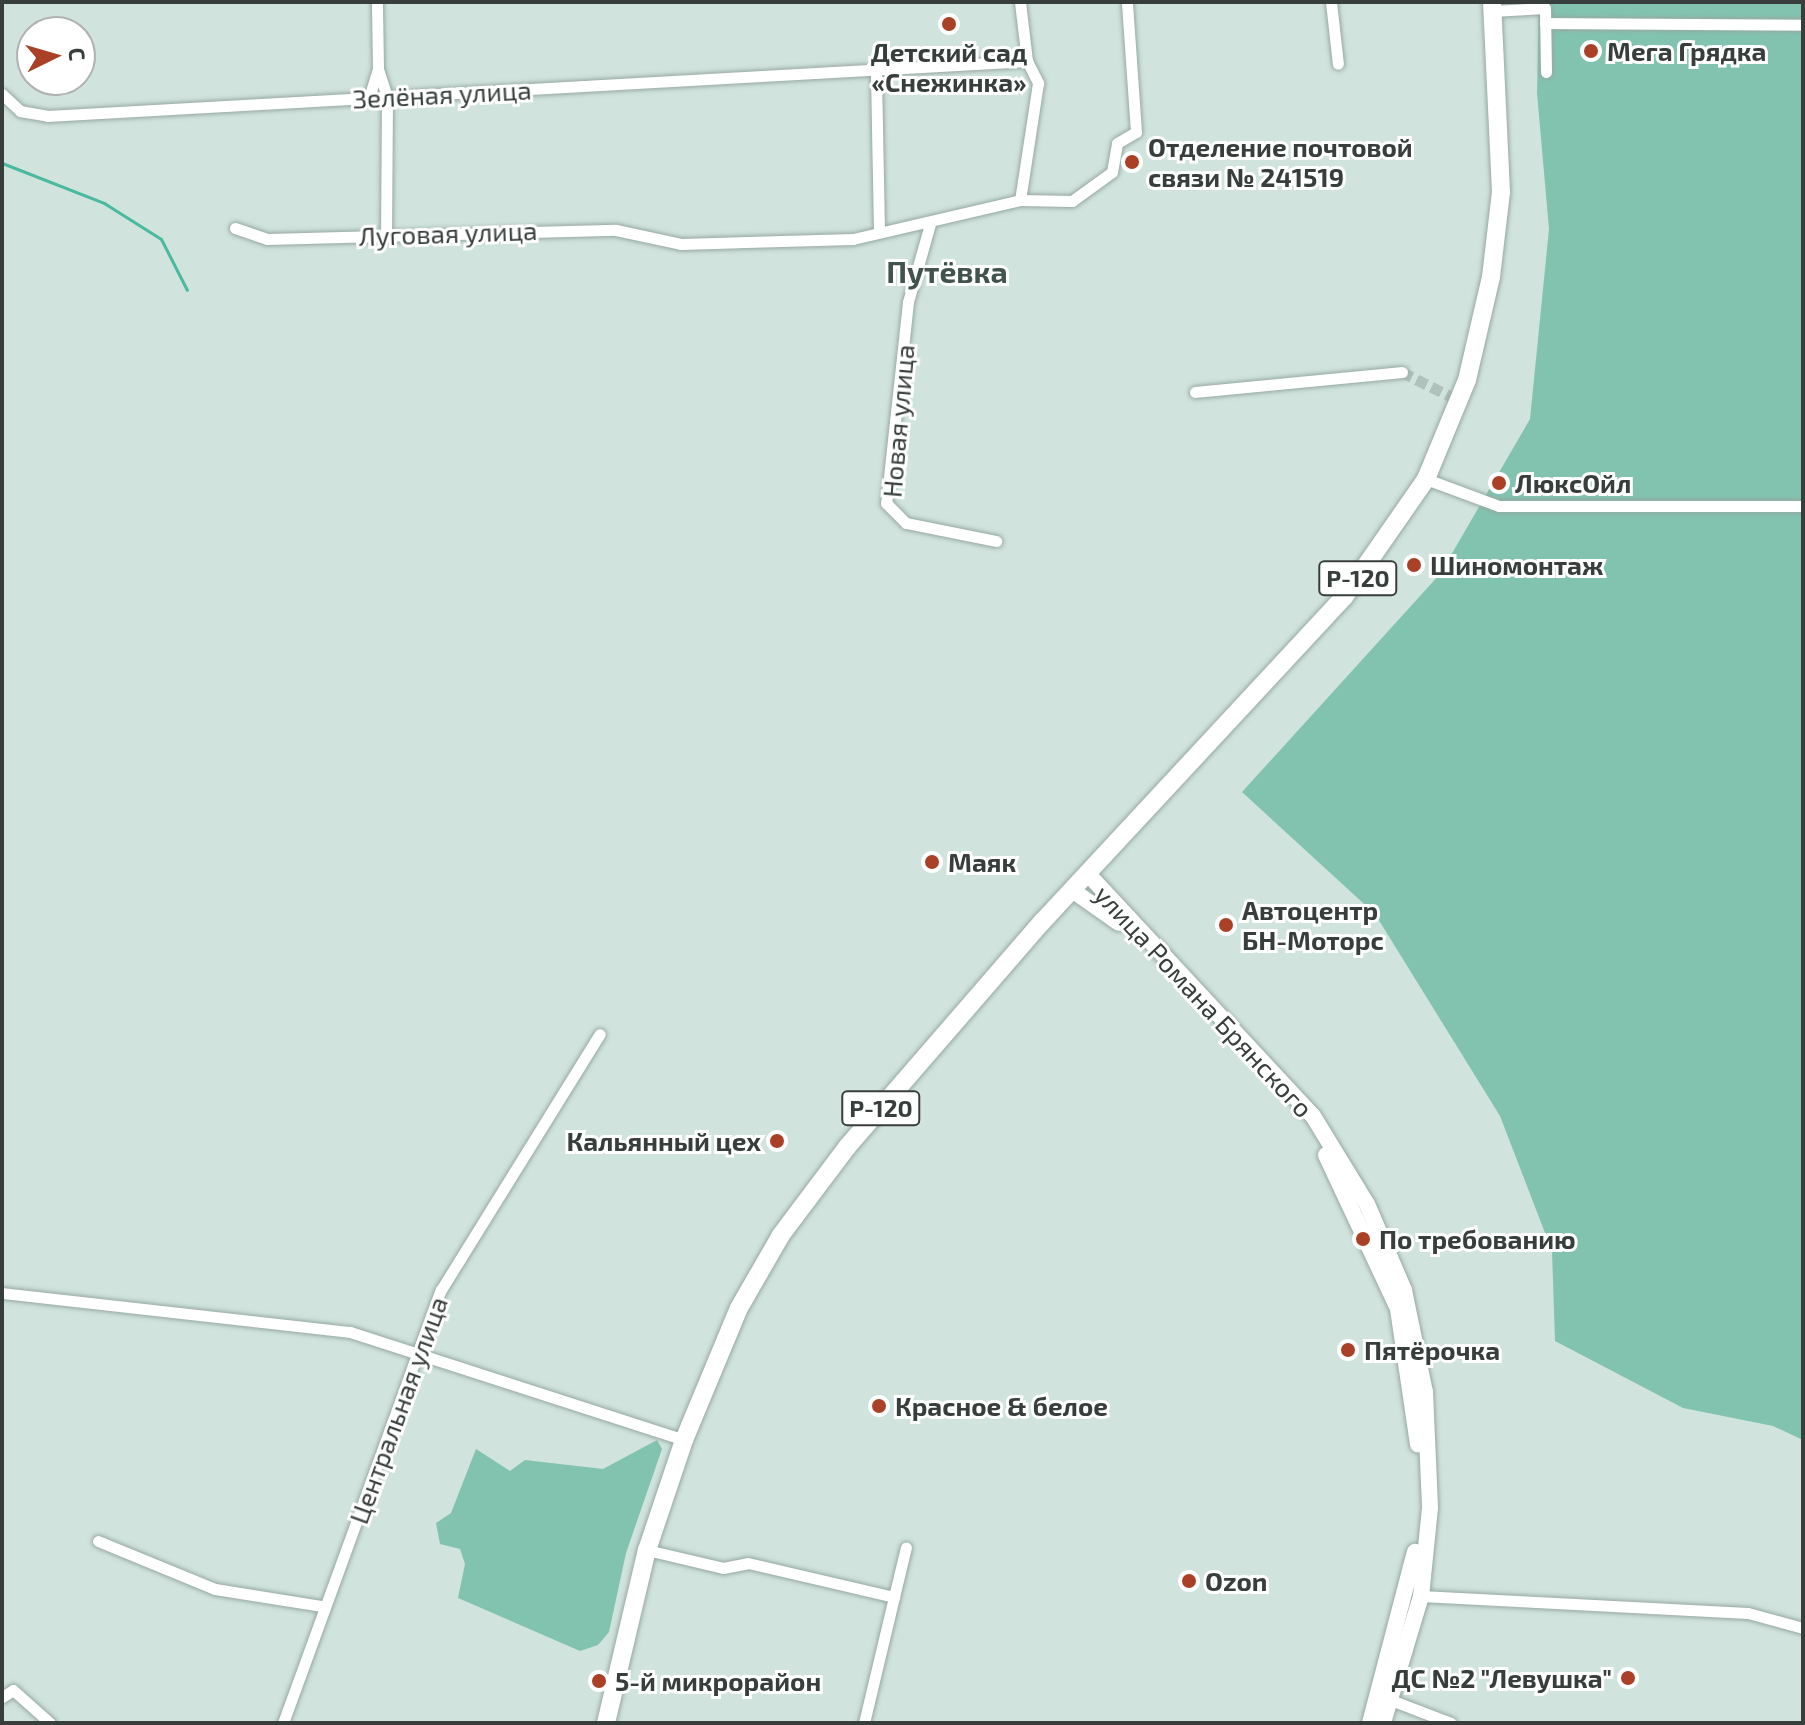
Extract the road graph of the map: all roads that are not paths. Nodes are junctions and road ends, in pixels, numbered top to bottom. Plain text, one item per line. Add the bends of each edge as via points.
1 (377, 2) edge
2 (1020, 2) edge
3 (1127, 2) edge
4 (1331, 2) edge
5 (1529, 5) edge
6 (1493, 6) edge
7 (1545, 23) junction
8 (1803, 25) edge
9 (1027, 61) junction
10 (1338, 64) dead end
11 (378, 69) junction
12 (1546, 72) dead end
13 (876, 75) junction
14 (2, 94) edge
15 (387, 97) junction
16 (369, 98) junction
17 (1020, 200) junction
18 (930, 224) junction
19 (235, 228) dead end
20 (898, 229) junction
21 (879, 232) junction
22 (386, 234) junction
23 (917, 255) junction
24 (1402, 372) tunnel mouth
25 (1195, 392) dead end
26 (1426, 479) junction
27 (1803, 506) edge
28 (996, 541) dead end
29 (1088, 874) junction
30 (1072, 890) junction
31 (600, 1034) dead end
32 (2, 1293) edge
33 (415, 1349) junction
34 (684, 1440) junction
35 (98, 1541) dead end
36 (906, 1547) dead end
37 (647, 1550) junction
38 (1421, 1596) junction
39 (894, 1597) junction
40 (321, 1606) junction
41 (1803, 1628) edge
42 (2, 1697) edge
43 (1391, 1700) junction
44 (50, 1723) edge
45 (283, 1723) edge
46 (606, 1723) edge
47 (864, 1723) edge
48 (1370, 1723) edge
49 (1383, 1723) edge
50 (1451, 1723) edge

1 - 11 street
2 - 9 street
3 - 17 street, Луговая улица via 1136,132 1117,143 1112,172 1072,201
4 - 10 street
5 - 6 street
5 - 7 street via 1545,8
6 - 26 main road, Р-120 via 1501,192 1491,277 1467,380
7 - 8 street
7 - 12 street
9 - 13 street, Зелёная улица
9 - 17 street via 1038,83
11 - 15 street
11 - 16 street
13 - 15 street, Зелёная улица
13 - 21 street
14 - 16 street, Зелёная улица via 20,111 47,116
15 - 16 street, Зелёная улица
15 - 22 street
17 - 18 street, Луговая улица
18 - 20 street, Луговая улица
18 - 23 street, Новая улица
19 - 22 street, Луговая улица via 267,239
20 - 21 street, Луговая улица
20 - 23 street
21 - 22 street, Луговая улица via 661,243 616,230
23 - 28 street, Новая улица via 886,503 906,523
24 - 25 street
26 - 27 street via 1499,506
26 - 29 main road, Р-120 via 1378,554 1304,644
29 - 30 main road, Р-120
29 - 38 main road, улица Романа Брянского via 1289,1087 1380,1231 1410,1308 1425,1392 1430,1508
30 - 34 main road, Р-120 via 791,1221 739,1308
30 - 48 main road, улица Романа Брянского via 1113,917 1285,1094 1356,1208 1393,1295 1408,1346 1419,1509 1408,1597
31 - 33 street, Центральная улица via 441,1290
32 - 33 street via 350,1332
33 - 34 street
33 - 40 street, Центральная улица via 397,1426
34 - 37 main road, Р-120
35 - 40 street via 215,1589
36 - 39 street
37 - 39 street via 723,1568 748,1563
37 - 46 main road, Р-120
38 - 41 street via 1748,1613
38 - 43 main road, улица Романа Брянского
39 - 47 street
40 - 45 street, Центральная улица
42 - 44 street via 13,1690
43 - 49 main road, улица Романа Брянского
43 - 50 street

